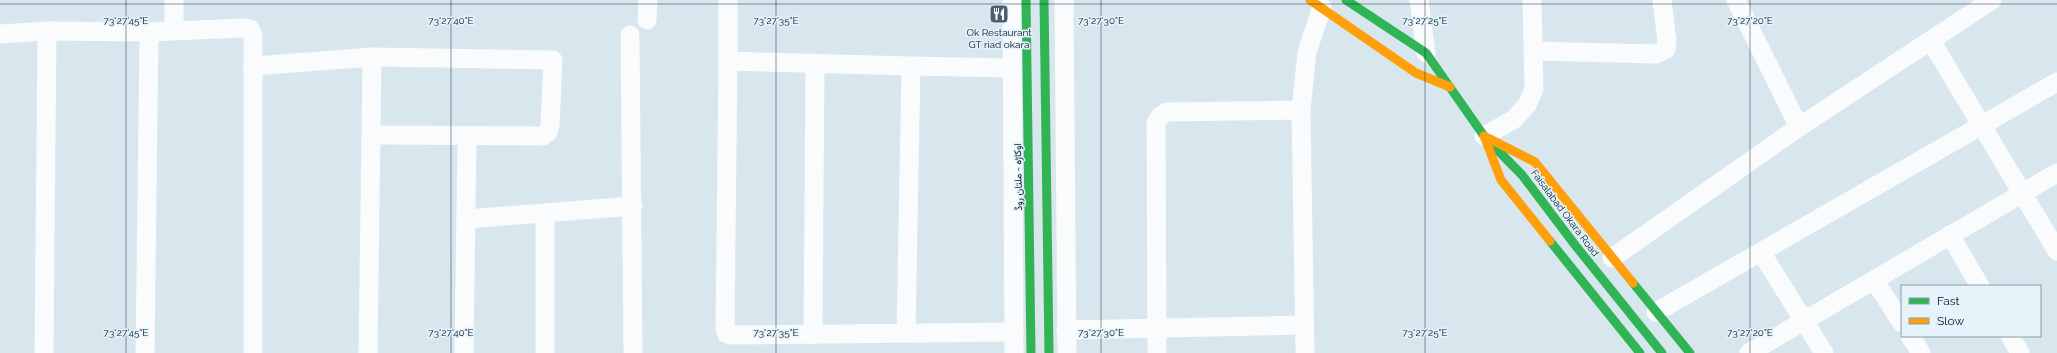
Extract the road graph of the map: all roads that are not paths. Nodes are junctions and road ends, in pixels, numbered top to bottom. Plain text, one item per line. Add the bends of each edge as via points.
1 (174, 0) edge
2 (648, 0) edge
3 (728, 0) edge
4 (1012, 0) edge
5 (1026, 0) edge
6 (1044, 0) edge
7 (1064, 0) edge
8 (1346, 0) edge
9 (1419, 0) edge
10 (1532, 0) edge
11 (1662, 0) edge
12 (1736, 0) edge
13 (1992, 0) edge
14 (1316, 4) edge
15 (647, 20) dead end
16 (174, 30) junction
17 (47, 31) junction
18 (149, 32) junction
19 (0, 34) edge
20 (630, 35) dead end
21 (1931, 41) junction
22 (1533, 51) junction
23 (1426, 53) junction
24 (372, 57) junction
25 (728, 61) junction
26 (815, 63) junction
27 (253, 66) junction
28 (912, 66) junction
29 (1012, 68) junction
30 (2057, 82) edge
31 (1450, 87) junction
32 (1301, 110) junction
33 (1982, 126) junction
34 (1799, 127) junction
35 (371, 135) junction
36 (466, 136) junction
37 (1484, 136) junction
38 (2057, 173) edge
39 (2022, 193) junction
40 (632, 206) junction
41 (545, 213) junction
42 (466, 219) junction
43 (1950, 235) junction
44 (2057, 251) edge
45 (1761, 252) junction
46 (1612, 258) junction
47 (1874, 280) junction
48 (1979, 285) edge
49 (1656, 312) junction
50 (1803, 321) junction
51 (1901, 321) edge
52 (1305, 325) junction
53 (1157, 328) junction
54 (1066, 330) junction
55 (1014, 332) junction
56 (906, 333) junction
57 (813, 335) junction
58 (1911, 337) edge
59 (2011, 337) edge
60 (44, 353) edge
61 (145, 353) edge
62 (253, 353) edge
63 (368, 353) edge
64 (464, 353) edge
65 (545, 353) edge
66 (633, 353) edge
67 (1014, 353) edge
68 (1031, 353) edge
69 (1049, 353) edge
70 (1067, 353) edge
71 (1157, 353) edge
72 (1305, 353) edge
73 (1640, 353) edge
74 (1662, 353) edge
75 (1690, 353) edge
76 (1749, 353) edge
77 (1824, 353) edge
78 (1921, 353) edge
79 (2020, 353) edge

1 - 16 street
2 - 15 street
3 - 25 street
4 - 29 street
5 - 68 main road, اوکاڑہ - ملتان روڈ
6 - 69 main road
7 - 54 street
8 - 23 main road, Faisalabad Okara Road
9 - 23 street
10 - 22 street
11 - 22 street via 1667,41 1666,49 1656,54
12 - 34 street
13 - 21 street
14 - 31 main road via 1416,74
14 - 32 street via 1307,52
16 - 18 street
16 - 27 street via 250,29 253,36
17 - 18 street
17 - 19 street
17 - 60 street
18 - 61 street
20 - 40 street
21 - 33 street
21 - 34 street
22 - 37 street via 1534,89 1527,105 1513,120
23 - 31 main road, Faisalabad Okara Road
24 - 27 street
24 - 35 street
24 - 36 street via 553,60 548,132 543,136
25 - 26 street
25 - 57 street via 725,329 727,334 732,335
26 - 28 street
26 - 57 street
27 - 62 street
28 - 29 street
28 - 56 street
29 - 55 street
30 - 33 street
31 - 37 main road, Faisalabad Okara Road
32 - 52 street
32 - 53 street via 1167,112 1160,116 1156,123
33 - 39 street
33 - 45 street
34 - 46 street
35 - 36 street
35 - 63 street
36 - 42 street
37 - 46 main road via 1535,162
37 - 73 main road via 1501,180
37 - 74 main road, Faisalabad Okara Road via 1522,174
38 - 39 street
39 - 43 street
39 - 44 street
40 - 41 street
40 - 66 street
41 - 42 street
41 - 65 street
42 - 64 street
43 - 47 street
43 - 48 street
45 - 49 street
45 - 50 street
46 - 49 main road
47 - 50 street
47 - 51 street
49 - 75 main road
50 - 76 street
50 - 77 street
52 - 53 street
52 - 72 street
53 - 54 street
53 - 71 street
54 - 70 street
55 - 56 street
55 - 67 street
56 - 57 street
58 - 78 street
59 - 79 street

